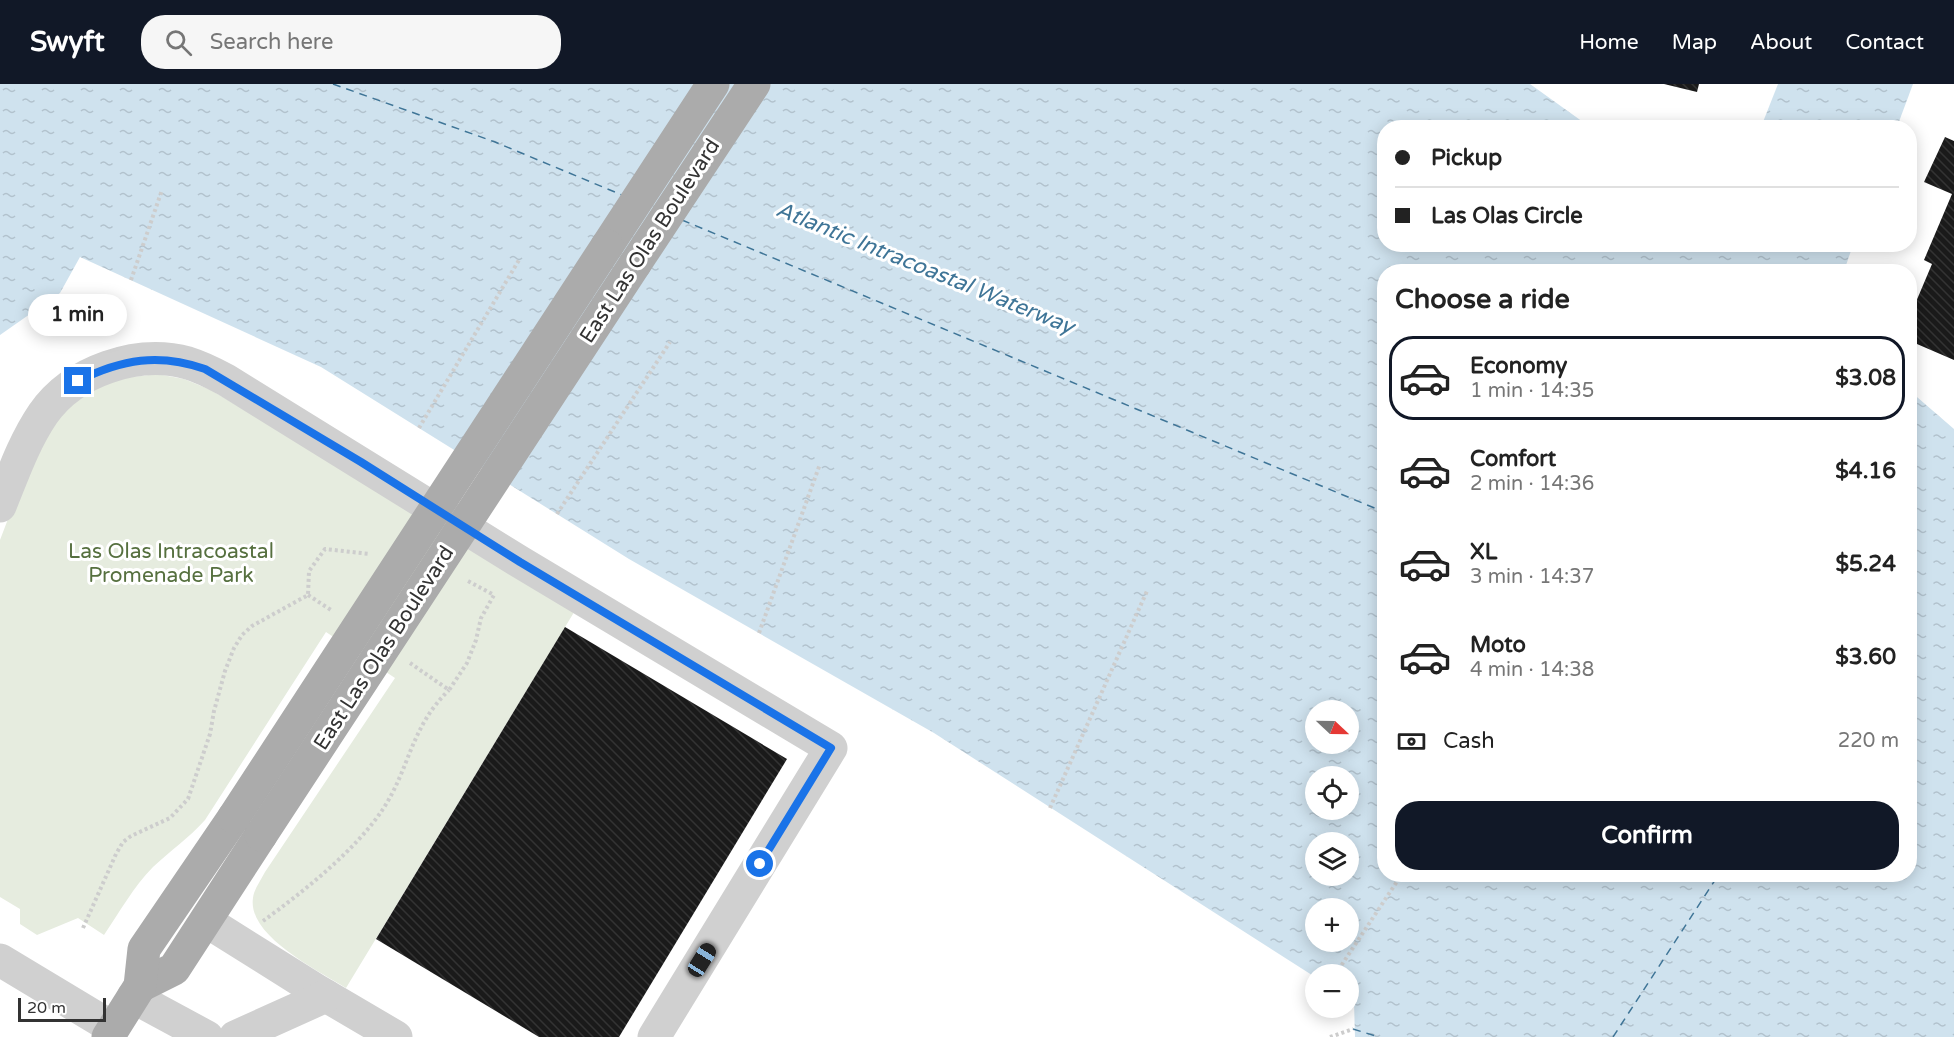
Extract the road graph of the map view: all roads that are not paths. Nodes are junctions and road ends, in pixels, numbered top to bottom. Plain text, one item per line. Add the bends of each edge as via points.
1 (713, 84) edge
2 (754, 84) edge
3 (0, 506) edge
4 (206, 921) junction
5 (0, 960) edge
6 (136, 992) junction
7 (326, 996) junction
8 (110, 1033) edge
9 (207, 1037) edge
10 (234, 1037) edge
11 (396, 1037) edge
12 (654, 1037) edge

1 - 6 main road, East Las Olas Boulevard, bridge via 144,949
2 - 4 main road, East Las Olas Boulevard, bridge
3 - 12 street via 22,450 45,411 78,381 120,363 164,359 186,362 226,380 831,748
4 - 6 main road, East Las Olas Boulevard via 174,969
4 - 7 street
5 - 8 street
6 - 8 main road, East Las Olas Boulevard
6 - 9 street
7 - 10 street
7 - 11 street

